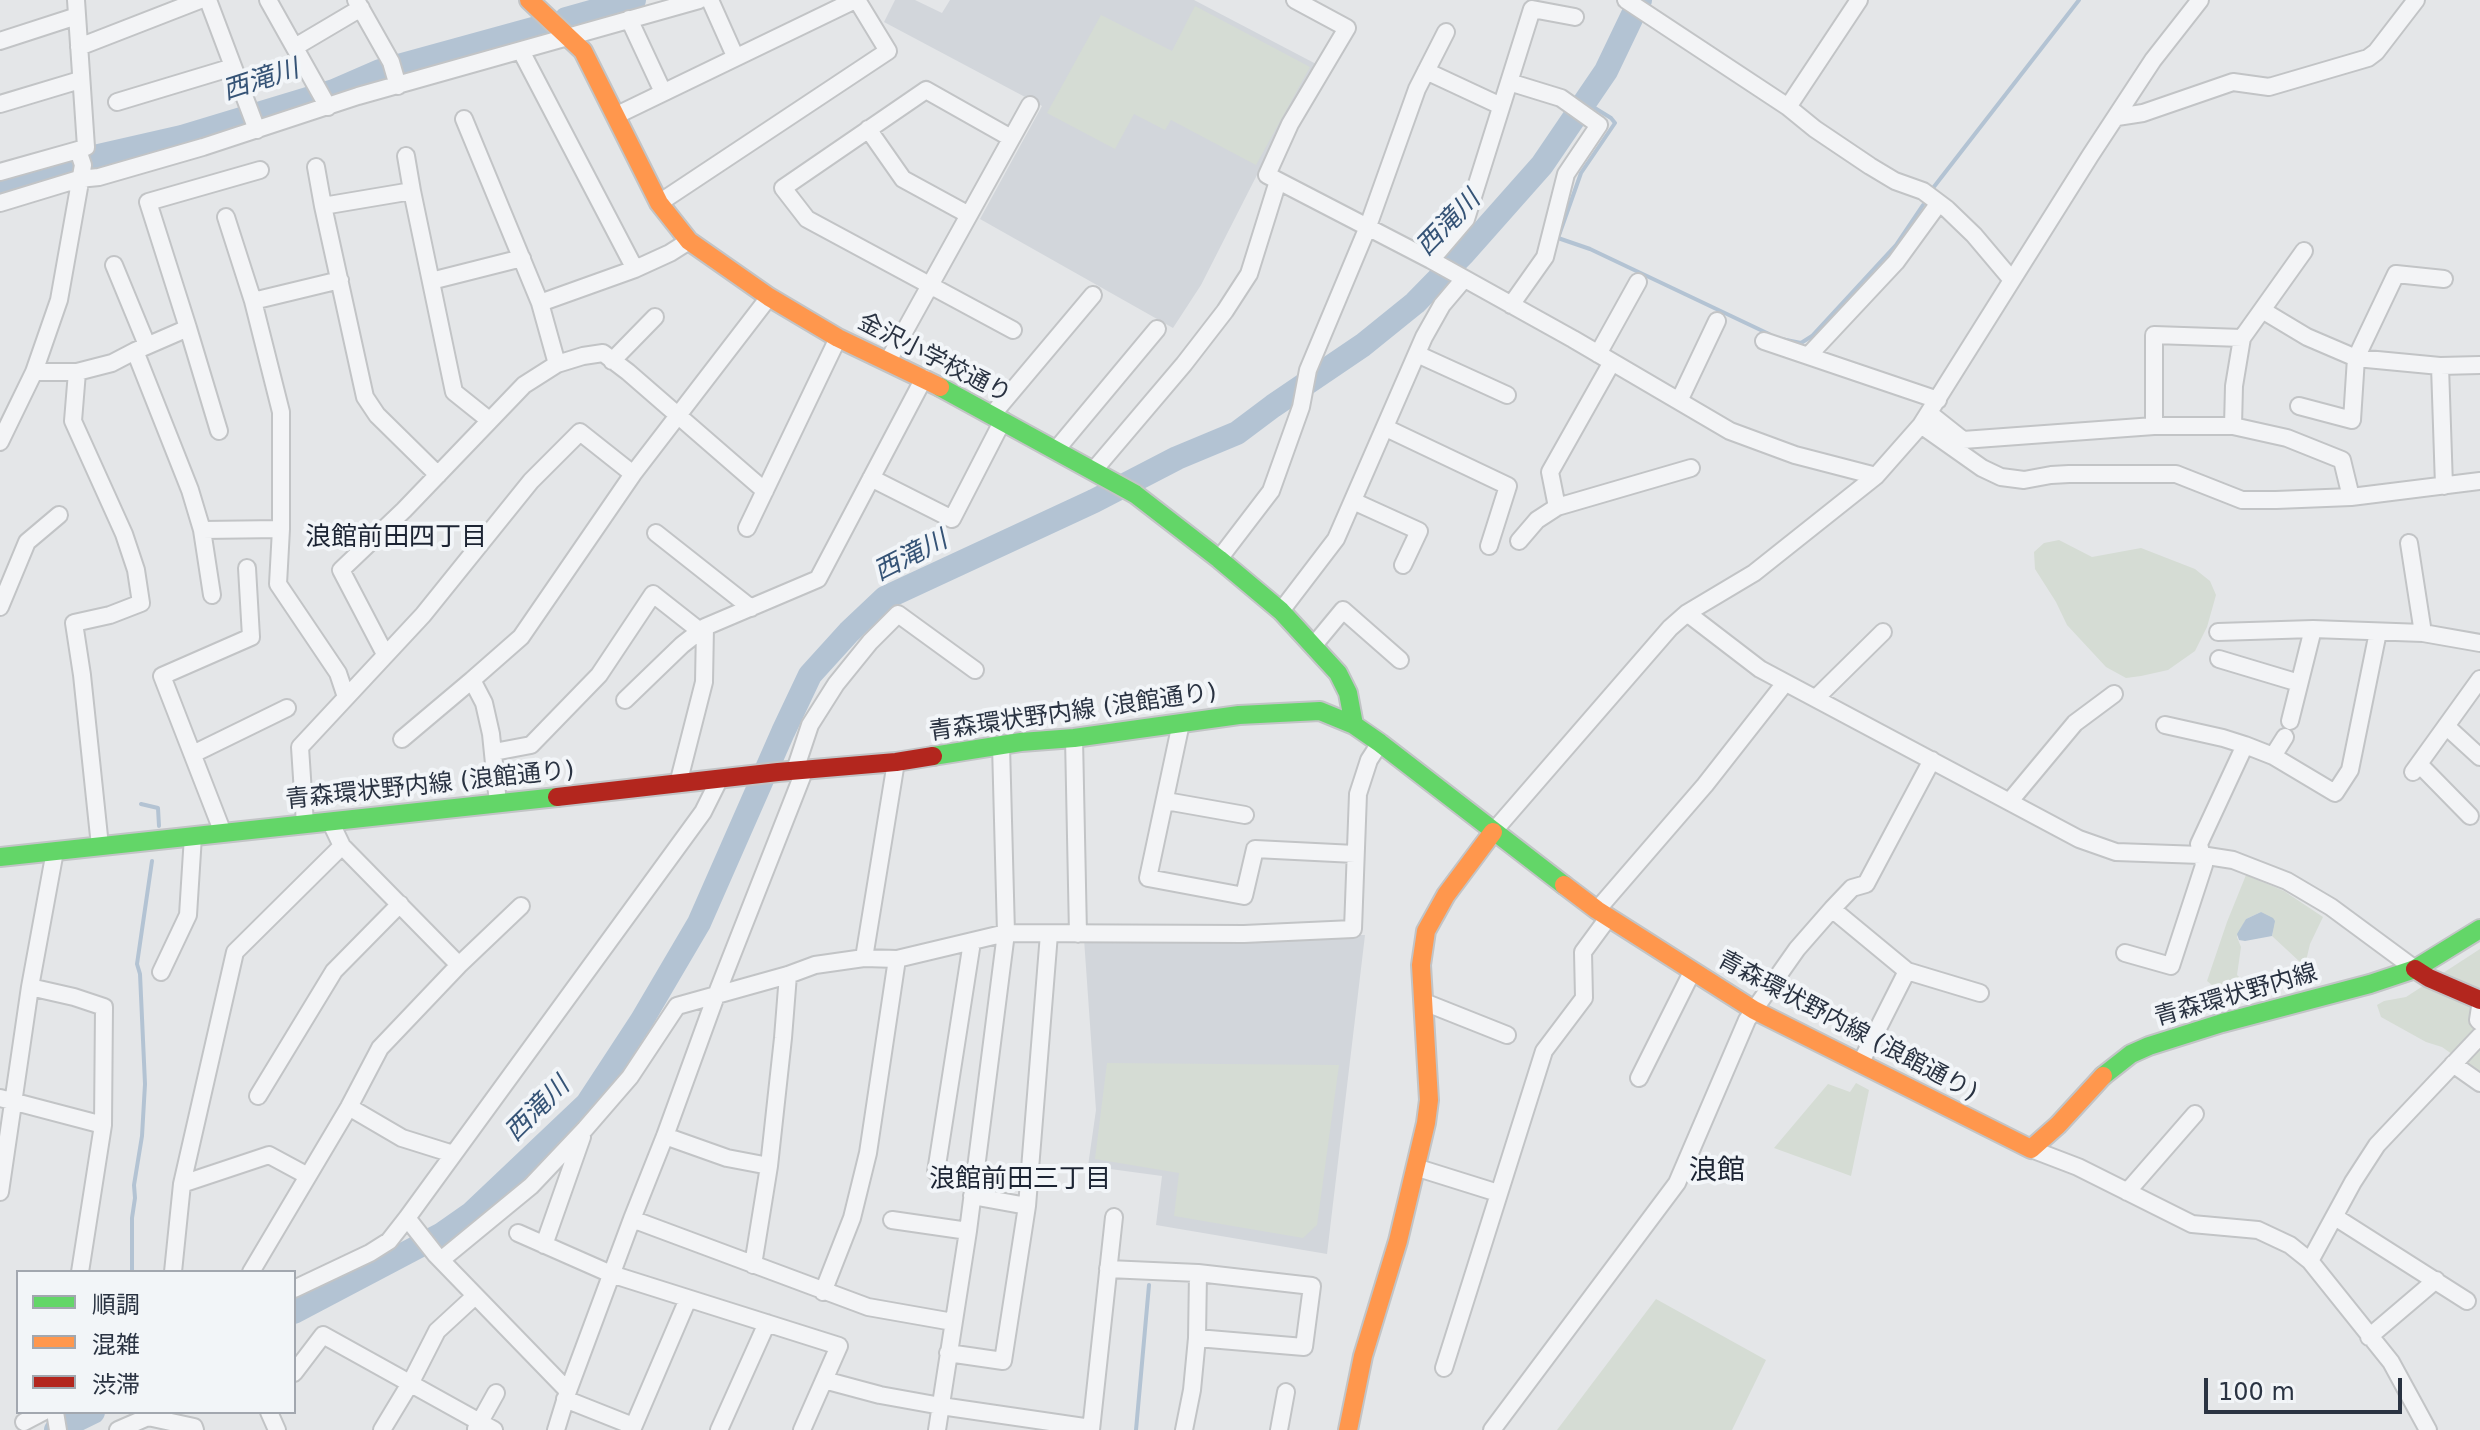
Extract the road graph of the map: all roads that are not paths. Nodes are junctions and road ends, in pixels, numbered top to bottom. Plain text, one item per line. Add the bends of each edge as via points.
1 (200, 0) edge
2 (208, 0) edge
3 (268, 0) edge
4 (529, 0) edge
5 (699, 0) edge
6 (710, 0) edge
7 (856, 0) edge
8 (1295, 0) edge
9 (1626, 0) edge
10 (1859, 0) edge
11 (2200, 0) edge
12 (2416, 0) edge
13 (178, 4) edge
14 (359, 4) edge
15 (76, 8) edge
16 (1575, 17) dead end
17 (629, 19) junction
18 (1446, 32) dead end
19 (571, 37) junction
20 (0, 41) edge
21 (79, 47) junction
22 (295, 47) junction
23 (521, 51) junction
24 (735, 56) junction
25 (233, 67) junction
26 (1426, 71) junction
27 (394, 73) junction
28 (80, 80) junction
29 (1509, 82) junction
30 (663, 92) junction
31 (323, 98) junction
32 (117, 102) dead end
33 (0, 104) edge
34 (1030, 105) dead end
35 (1501, 106) junction
36 (1788, 107) junction
37 (615, 116) junction
38 (2117, 117) junction
39 (252, 119) junction
40 (464, 119) dead end
41 (868, 129) junction
42 (1011, 138) junction
43 (406, 156) dead end
44 (80, 162) junction
45 (316, 167) dead end
46 (260, 170) dead end
47 (0, 172) edge
48 (1278, 181) junction
49 (412, 191) junction
50 (0, 203) edge
51 (659, 203) junction
52 (1939, 203) junction
53 (323, 206) junction
54 (969, 215) junction
55 (226, 217) dead end
56 (1367, 229) junction
57 (689, 241) junction
58 (2304, 251) dead end
59 (522, 258) junction
60 (1434, 261) junction
61 (114, 265) dead end
62 (635, 269) junction
63 (1461, 277) junction
64 (2444, 279) dead end
65 (340, 280) junction
66 (2012, 280) junction
67 (431, 281) junction
68 (1638, 282) dead end
69 (929, 287) junction
70 (1093, 295) dead end
71 (769, 297) junction
72 (253, 301) junction
73 (540, 303) junction
74 (1511, 305) junction
75 (2262, 310) junction
76 (655, 317) dead end
77 (1717, 321) dead end
78 (188, 328) junction
79 (1157, 329) dead end
80 (1013, 330) dead end
81 (838, 338) junction
82 (2242, 338) junction
83 (1764, 341) dead end
84 (141, 348) junction
85 (1417, 354) junction
86 (1808, 356) junction
87 (1605, 358) junction
88 (2356, 358) junction
89 (612, 361) junction
90 (888, 361) junction
91 (557, 364) junction
92 (2480, 365) edge
93 (2440, 366) junction
94 (34, 372) junction
95 (77, 372) junction
96 (924, 378) junction
97 (1507, 395) dead end
98 (1679, 401) junction
99 (2299, 406) dead end
100 (1929, 413) junction
101 (678, 414) junction
102 (998, 418) junction
103 (489, 420) junction
104 (2154, 426) junction
105 (2233, 426) junction
106 (1386, 428) junction
107 (219, 431) dead end
108 (0, 442) edge
109 (1056, 450) junction
110 (1691, 468) dead end
111 (633, 474) junction
112 (1102, 474) junction
113 (438, 475) junction
114 (1876, 476) junction
115 (871, 478) junction
116 (2480, 481) edge
117 (2444, 486) junction
118 (765, 491) junction
119 (2351, 497) junction
120 (1353, 501) junction
121 (1557, 507) junction
122 (59, 515) dead end
123 (747, 528) dead end
124 (281, 529) junction
125 (202, 530) junction
126 (656, 533) dead end
127 (1519, 541) dead end
128 (2409, 543) dead end
129 (1489, 546) dead end
130 (1219, 559) junction
131 (1403, 565) dead end
132 (247, 568) dead end
133 (212, 595) dead end
134 (0, 607) edge
135 (751, 608) junction
136 (1281, 611) junction
137 (1687, 613) junction
138 (702, 629) junction
139 (2313, 629) junction
140 (1883, 632) dead end
141 (2218, 632) dead end
142 (2378, 632) junction
143 (2423, 633) junction
144 (2480, 643) edge
145 (1314, 645) junction
146 (385, 654) junction
147 (2219, 659) dead end
148 (1400, 660) dead end
149 (975, 670) dead end
150 (2480, 679) edge
151 (472, 680) junction
152 (1785, 683) junction
153 (2299, 683) junction
154 (2114, 694) dead end
155 (346, 697) junction
156 (1816, 698) junction
157 (625, 700) dead end
158 (287, 708) dead end
159 (1181, 723) junction
160 (1354, 725) junction
161 (2165, 725) dead end
162 (2446, 726) junction
163 (1074, 738) junction
164 (402, 739) dead end
165 (1380, 743) junction
166 (1001, 745) junction
167 (2245, 745) junction
168 (494, 752) junction
169 (193, 754) junction
170 (2273, 756) junction
171 (2480, 757) edge
172 (1932, 760) junction
173 (896, 762) junction
174 (793, 770) junction
175 (719, 780) junction
176 (678, 784) junction
177 (1166, 801) junction
178 (2010, 801) junction
179 (498, 803) junction
180 (1245, 815) dead end
181 (2470, 816) dead end
182 (330, 821) junction
183 (305, 824) junction
184 (1493, 832) junction
185 (223, 833) junction
186 (193, 836) junction
187 (100, 846) junction
188 (342, 846) junction
189 (55, 851) junction
190 (1355, 854) junction
191 (2201, 855) junction
192 (0, 857) edge
193 (400, 904) junction
194 (521, 906) dead end
195 (1832, 909) junction
196 (1603, 914) junction
197 (2480, 929) edge
198 (1006, 933) junction
199 (1049, 934) junction
200 (1078, 934) junction
201 (972, 942) junction
202 (2125, 953) dead end
203 (864, 958) junction
204 (897, 959) junction
205 (459, 965) junction
206 (2415, 969) junction
207 (1907, 971) junction
208 (161, 972) dead end
209 (1692, 972) junction
210 (788, 975) junction
211 (30, 987) junction
212 (717, 993) junction
213 (1980, 993) dead end
214 (2480, 1000) edge
215 (1424, 1002) junction
216 (2480, 1007) edge
217 (1754, 1010) junction
218 (2480, 1022) edge
219 (1507, 1035) dead end
220 (2480, 1036) edge
221 (1860, 1064) junction
222 (2453, 1064) junction
223 (1639, 1078) dead end
224 (2480, 1083) edge
225 (258, 1096) dead end
226 (6, 1100) edge
227 (349, 1107) junction
228 (2195, 1114) dead end
229 (103, 1125) junction
230 (585, 1129) junction
231 (665, 1136) junction
232 (2031, 1149) junction
233 (453, 1154) junction
234 (769, 1166) junction
235 (1415, 1167) junction
236 (936, 1172) dead end
237 (308, 1176) junction
238 (182, 1184) junction
239 (0, 1192) edge
240 (2127, 1192) junction
241 (1498, 1193) junction
242 (972, 1196) junction
243 (1027, 1206) junction
244 (1114, 1217) dead end
245 (2335, 1217) junction
246 (407, 1218) junction
247 (632, 1219) junction
248 (892, 1220) dead end
249 (968, 1231) junction
250 (518, 1233) dead end
251 (544, 1245) junction
252 (438, 1257) junction
253 (2310, 1261) junction
254 (753, 1265) junction
255 (1108, 1269) junction
256 (80, 1270) edge
257 (173, 1270) edge
258 (252, 1270) edge
259 (1198, 1273) junction
260 (611, 1274) junction
261 (2436, 1280) junction
262 (296, 1288) edge
263 (823, 1292) junction
264 (475, 1296) junction
265 (688, 1299) junction
266 (2467, 1301) dead end
267 (953, 1322) junction
268 (767, 1323) junction
269 (2369, 1337) junction
270 (1197, 1338) junction
271 (948, 1353) junction
272 (1444, 1368) dead end
273 (296, 1370) edge
274 (824, 1380) junction
275 (411, 1382) junction
276 (1286, 1392) dead end
277 (496, 1393) dead end
278 (566, 1395) junction
279 (941, 1406) junction
280 (53, 1418) edge
281 (24, 1422) dead end
282 (1044, 1426) edge
283 (483, 1427) edge
284 (633, 1428) edge
285 (1091, 1429) edge
286 (118, 1430) edge
287 (195, 1430) edge
288 (382, 1430) edge
289 (556, 1430) edge
290 (719, 1430) edge
291 (802, 1430) edge
292 (937, 1430) edge
293 (1184, 1430) edge
294 (1279, 1430) edge
295 (1348, 1430) edge
296 (1492, 1430) edge
297 (2428, 1430) edge

1 - 13 street
2 - 25 street
3 - 22 street
4 - 19 main road, 金沢小学校通り
5 - 17 street
6 - 24 street
7 - 24 street
7 - 51 street via 888,51
8 - 48 street via 1347,28 1272,162 1267,175
9 - 36 street
10 - 36 street
11 - 38 street
12 - 38 street via 2368,58 2269,87 2233,82
13 - 21 street
14 - 22 street
14 - 27 street
15 - 20 street
15 - 21 street
16 - 29 street via 1532,9
17 - 19 street
17 - 30 street
18 - 26 street
19 - 23 street
19 - 37 main road, 金沢小学校通り
21 - 28 street
22 - 31 street
23 - 27 street
23 - 62 street
24 - 30 street
25 - 32 street
25 - 39 street
26 - 35 street
26 - 56 street
27 - 31 street
28 - 33 street
28 - 44 street via 86,147
29 - 35 street
29 - 74 street via 1561,98 1599,125 1566,174 1545,257
30 - 37 street
31 - 39 street
34 - 42 street
35 - 60 street via 1466,219
36 - 52 street via 1870,166
37 - 51 main road, 金沢小学校通り
38 - 66 street
39 - 44 street via 99,177
40 - 59 street
41 - 42 street via 926,90
41 - 54 street via 903,179
41 - 69 street via 783,188 807,219
42 - 54 street
43 - 49 street
44 - 47 street
44 - 50 street
44 - 94 street via 59,300
45 - 53 street
46 - 78 street via 148,202
48 - 56 street
48 - 112 street via 1249,274
49 - 53 street
49 - 67 street
51 - 57 main road, 金沢小学校通り
52 - 66 street
52 - 86 street via 1896,262
53 - 65 street
54 - 69 street
55 - 72 street
56 - 60 street
56 - 130 street via 1308,370 1301,407 1271,491
57 - 62 street
57 - 71 main road, 金沢小学校通り
58 - 75 street
59 - 67 street
59 - 73 street
60 - 63 street
61 - 84 street
62 - 73 street
63 - 74 street
63 - 85 street
64 - 88 street via 2396,274
65 - 72 street
65 - 113 street via 365,397
66 - 100 street
67 - 103 street via 454,392
68 - 87 street
69 - 80 street
69 - 90 street
70 - 102 street
71 - 81 main road, 金沢小学校通り
71 - 101 street
72 - 124 street via 281,412
73 - 91 street
74 - 87 street
75 - 82 street
75 - 88 street
76 - 89 street
77 - 98 street
78 - 84 street
78 - 107 street
79 - 109 street
81 - 90 main road, 金沢小学校通り
81 - 118 street
82 - 104 street via 2154,335
82 - 105 street
83 - 86 street
84 - 95 street
84 - 125 street
85 - 97 street
85 - 106 street
86 - 100 street
87 - 98 street
87 - 121 street via 1550,472
88 - 93 street
88 - 99 street via 2352,420
89 - 91 street via 603,353
89 - 101 street
90 - 96 main road, 金沢小学校通り
91 - 103 street via 524,385
92 - 93 street
93 - 117 street
94 - 95 street
94 - 108 street
95 - 187 street via 73,421 124,534 141,603 74,623
96 - 102 main road, 金沢小学校通り
96 - 115 street
98 - 114 street via 1730,431
100 - 104 street via 1963,440
100 - 114 street
100 - 119 street via 1982,468 2001,477 2176,474 2242,500
101 - 111 street
101 - 118 street
102 - 109 main road, 金沢小学校通り
102 - 115 street via 952,519
103 - 113 street
104 - 105 street
105 - 119 street via 2287,438 2342,460
106 - 120 street
106 - 129 street via 1508,486
109 - 112 main road, 金沢小学校通り
110 - 121 street
111 - 146 street via 580,432 531,481
111 - 151 street via 521,637
112 - 130 main road, 金沢小学校通り
113 - 146 street via 341,570
114 - 137 street via 1754,573
115 - 135 street via 818,579
116 - 117 street
117 - 119 street
118 - 123 street
120 - 131 street via 1419,531
120 - 136 street via 1336,539
121 - 127 street
122 - 134 street via 27,542
124 - 125 street
124 - 155 street via 278,584 338,673
125 - 133 street
126 - 135 street
128 - 143 street
130 - 136 main road, 金沢小学校通り
132 - 169 street via 251,637 162,676
135 - 138 street
136 - 145 main road, 金沢小学校通り
137 - 152 street
137 - 184 street
138 - 157 street
138 - 168 street via 653,594 599,675 531,745
138 - 176 street via 704,682
139 - 141 street
139 - 142 street
139 - 153 street
140 - 156 street
142 - 143 street
142 - 170 street via 2350,770 2335,793
143 - 144 street
145 - 148 street via 1343,610
145 - 160 main road, 金沢小学校通り via 1338,673
146 - 155 street
147 - 153 street
149 - 174 street via 898,614 836,684 810,725
150 - 162 street
151 - 164 street
151 - 168 street via 484,703
152 - 156 street
152 - 196 street
153 - 170 street via 2288,729
154 - 178 street via 2075,723
155 - 183 street via 300,747
156 - 172 street
158 - 169 street
159 - 160 main road, 青森環状野内線 (浪館通り) via 1310,711
159 - 163 main road, 青森環状野内線 (浪館通り)
159 - 177 street
160 - 165 main road, 青森環状野内線 (浪館通り)
161 - 167 street
162 - 171 street
162 - 181 street via 2416,768
163 - 166 main road, 青森環状野内線 (浪館通り)
163 - 200 street
165 - 184 main road, 青森環状野内線 (浪館通り)
165 - 190 street via 1358,794
166 - 173 main road, 青森環状野内線 (浪館通り)
166 - 198 street
167 - 170 street
167 - 191 street via 2199,844
168 - 179 street
169 - 185 street
172 - 178 street
172 - 195 street via 1866,884 1852,888
173 - 174 main road, 青森環状野内線 (浪館通り)
173 - 203 street
174 - 175 main road, 青森環状野内線 (浪館通り)
174 - 212 street
175 - 176 main road, 青森環状野内線 (浪館通り)
175 - 233 street via 703,812
176 - 179 main road, 青森環状野内線 (浪館通り)
177 - 180 street
177 - 190 street via 1148,878 1244,896 1255,849
178 - 191 street via 2079,839 2116,852
179 - 182 main road, 青森環状野内線 (浪館通り)
182 - 183 main road, 青森環状野内線 (浪館通り)
182 - 188 street
183 - 185 main road, 青森環状野内線 (浪館通り)
184 - 196 main road, 青森環状野内線 (浪館通り)
184 - 215 main road via 1426,931 1421,965
185 - 186 main road, 青森環状野内線 (浪館通り)
186 - 187 main road, 青森環状野内線 (浪館通り)
186 - 208 street via 188,915
187 - 189 main road, 青森環状野内線 (浪館通り)
188 - 193 street
188 - 238 street via 235,952
189 - 192 main road, 青森環状野内線 (浪館通り)
189 - 211 street
190 - 200 street via 1353,929
191 - 202 street via 2204,865 2171,966
191 - 206 street via 2233,860 2287,881
193 - 205 street
193 - 225 street via 334,971
194 - 205 street
195 - 207 street
195 - 217 street
196 - 209 main road, 青森環状野内線 (浪館通り)
196 - 241 street via 1583,952 1584,998 1544,1051
197 - 206 main road, 青森環状野内線
198 - 199 street
198 - 201 street
198 - 242 street
199 - 200 street
199 - 243 street
201 - 204 street
201 - 236 street
203 - 204 street
203 - 210 street
204 - 263 street via 868,1153 852,1218
205 - 227 street via 380,1048
206 - 214 main road
206 - 232 main road, 青森環状野内線 via 2149,1046 2118,1062
207 - 213 street
207 - 221 street
209 - 217 main road, 青森環状野内線 (浪館通り)
209 - 223 street
210 - 212 street
210 - 234 street
211 - 226 street
211 - 229 street via 104,1007
212 - 230 street via 677,1006 630,1077
212 - 231 street
215 - 219 street
215 - 235 main road via 1429,1100
216 - 218 street
217 - 221 main road, 青森環状野内線 (浪館通り)
217 - 296 street via 1677,1183
220 - 222 street
221 - 232 main road, 青森環状野内線 (浪館通り)
222 - 224 street
222 - 245 street via 2377,1145
226 - 229 street
226 - 239 street
227 - 233 street via 402,1138
227 - 237 street
228 - 240 street
229 - 256 street
230 - 251 street
230 - 252 street via 531,1186
231 - 234 street
231 - 247 street
232 - 240 street
233 - 246 street
234 - 254 street
235 - 241 street
235 - 295 main road
237 - 238 street via 269,1155
237 - 258 street
238 - 257 street
240 - 253 street via 2192,1224 2258,1230
241 - 272 street
242 - 243 street
242 - 249 street
243 - 271 street via 1003,1361
244 - 255 street
245 - 253 street
245 - 261 street
246 - 252 street
246 - 262 street via 389,1241 370,1253
247 - 254 street
247 - 260 street
248 - 249 street
249 - 267 street
250 - 251 street
251 - 260 street
252 - 264 street
253 - 269 street
254 - 263 street
255 - 259 street
255 - 285 street
259 - 270 street
259 - 270 street via 1312,1286 1304,1347
260 - 265 street
260 - 278 street
261 - 266 street
261 - 269 street
263 - 267 street via 868,1307
264 - 275 street via 437,1331
264 - 278 street
265 - 268 street
265 - 284 street
267 - 271 street
268 - 274 street via 839,1346
268 - 290 street
269 - 297 street via 2391,1362
270 - 293 street
271 - 279 street
273 - 275 street via 323,1335
274 - 279 street
274 - 291 street
275 - 283 street
275 - 288 street
276 - 294 street
277 - 283 street
278 - 284 street
278 - 289 street
279 - 282 street
279 - 292 street
280 - 281 street
282 - 285 street
286 - 287 street via 148,1417

